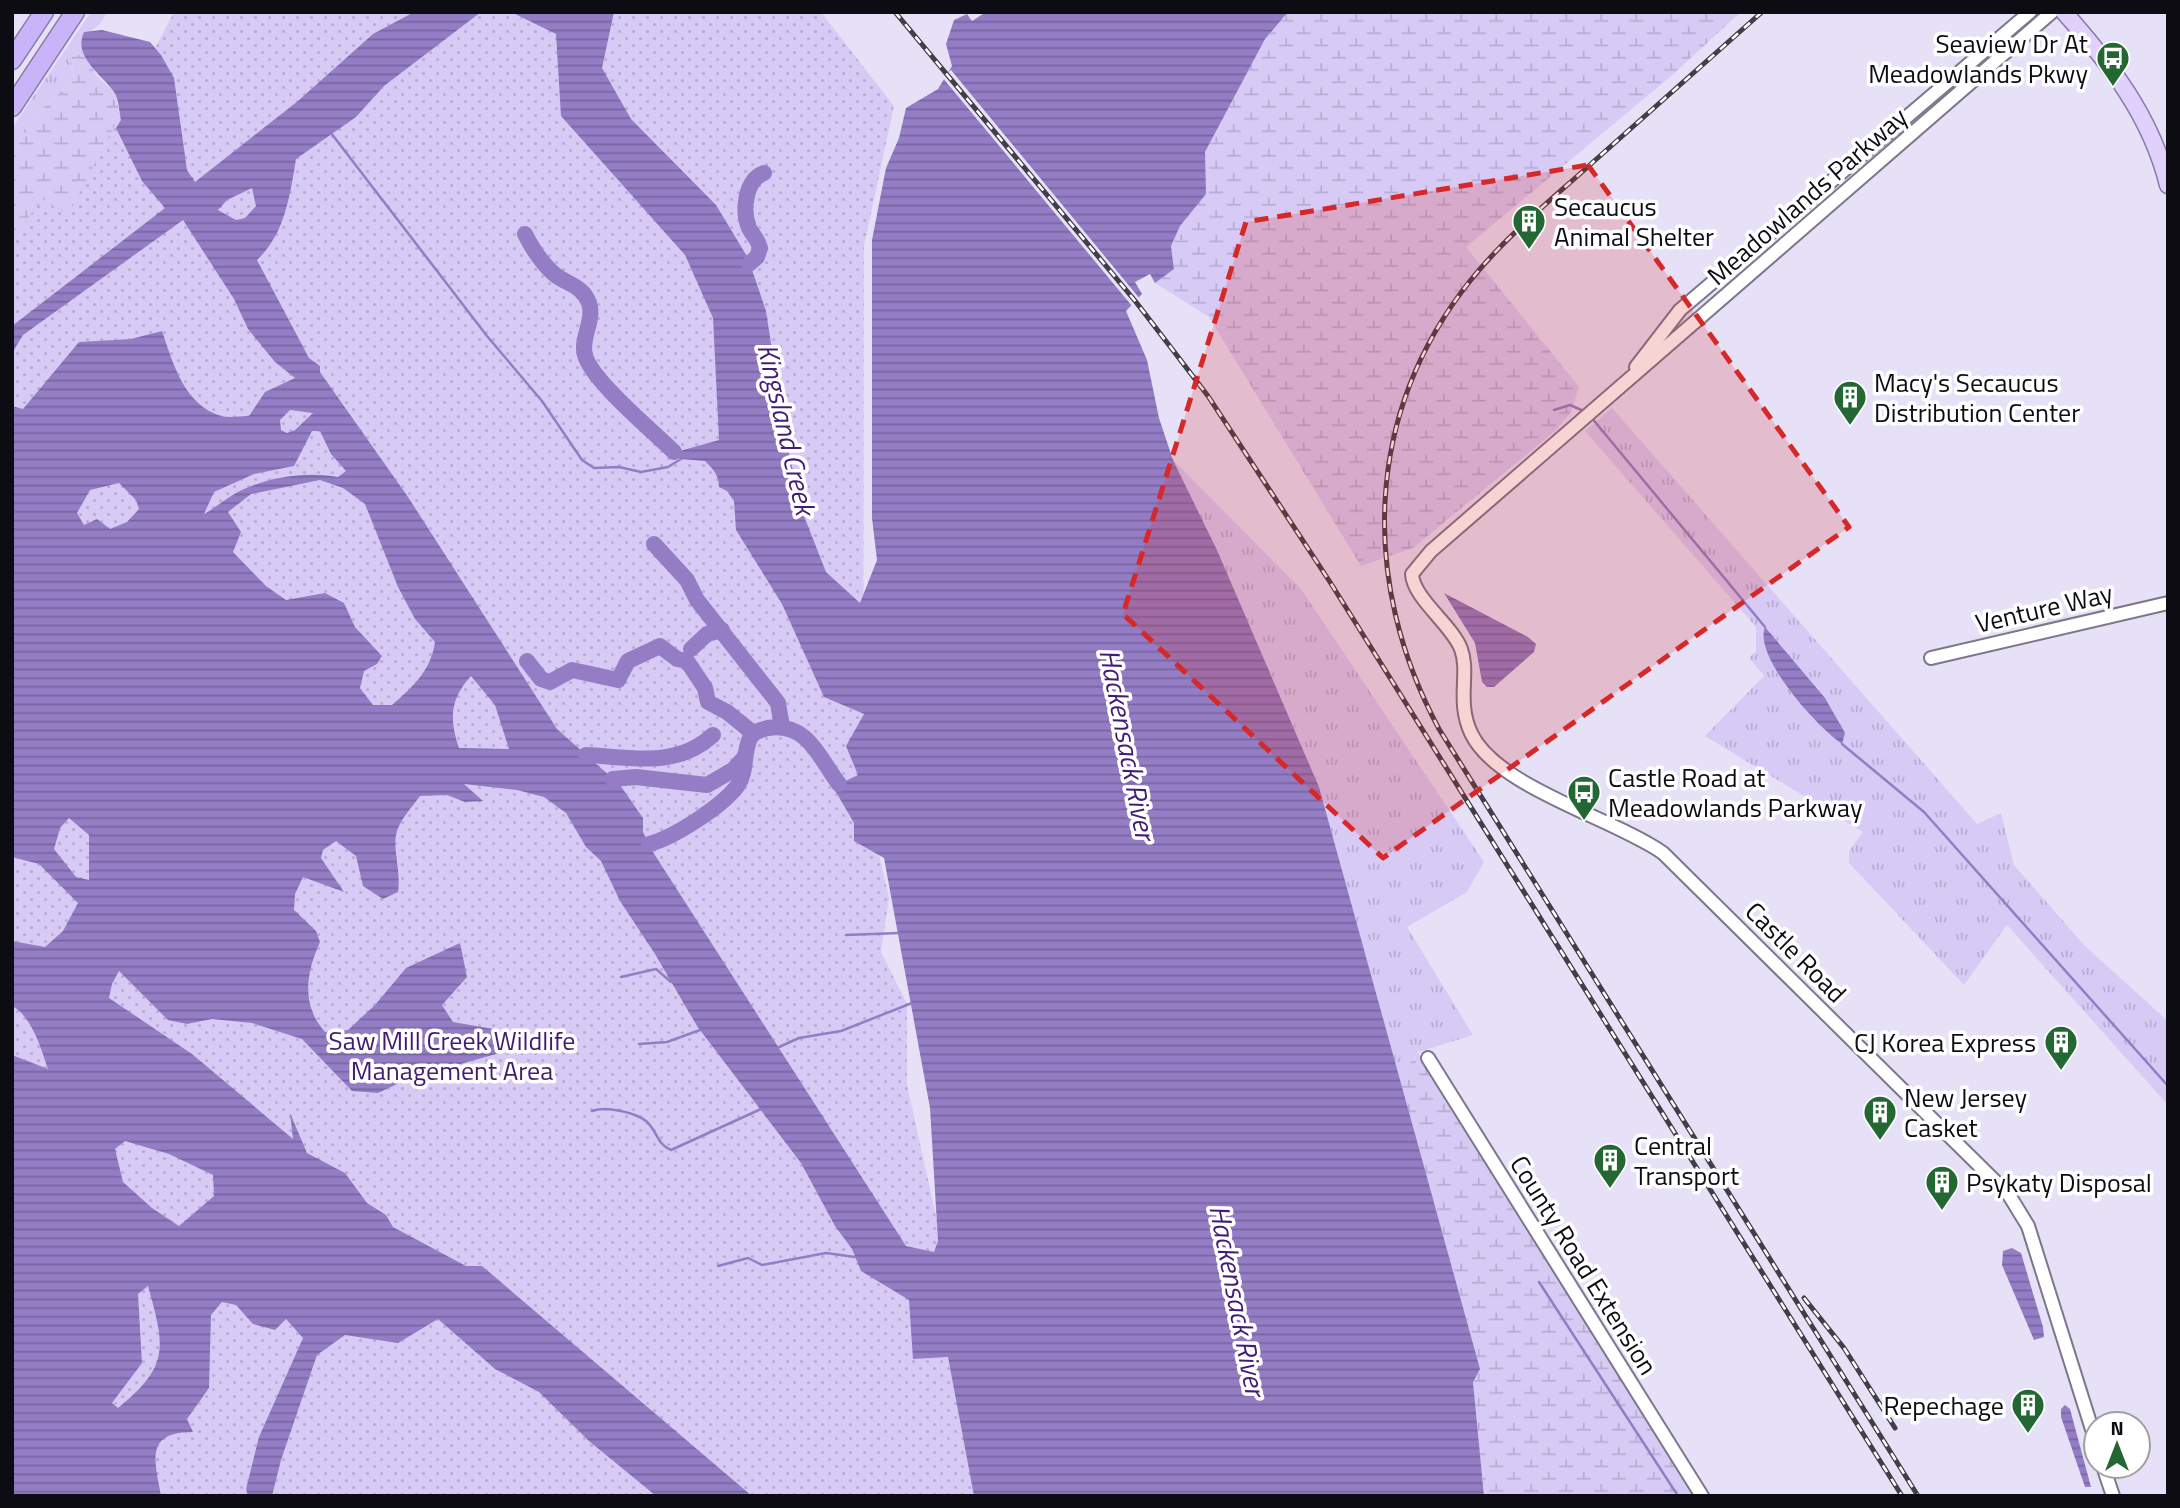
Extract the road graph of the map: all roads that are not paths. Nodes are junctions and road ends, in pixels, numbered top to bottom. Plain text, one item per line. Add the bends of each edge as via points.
1 (44, 12) edge
2 (75, 12) edge
3 (2030, 12) edge
4 (2053, 12) edge
5 (2064, 12) edge
6 (12, 61) edge
7 (12, 107) edge
8 (2168, 185) edge
9 (1623, 386) junction
10 (2168, 603) edge
11 (1931, 658) dead end
12 (1549, 794) joint
13 (1428, 1058) dead end
14 (2086, 1410) edge
15 (1702, 1496) edge

1 - 6 highway
2 - 7 highway
3 - 9 street, Meadowlands Parkway via 1681,310
4 - 9 street, Meadowlands Parkway
5 - 8 main road via 2133,99 2156,146
9 - 12 street, Meadowlands Parkway via 1431,551 1412,574 1417,589 1461,650 1461,695 1472,735 1488,759
10 - 11 street, Venture Way
12 - 14 street, Castle Road via 1662,853 2009,1195 2028,1226
13 - 15 street, County Road Extension

